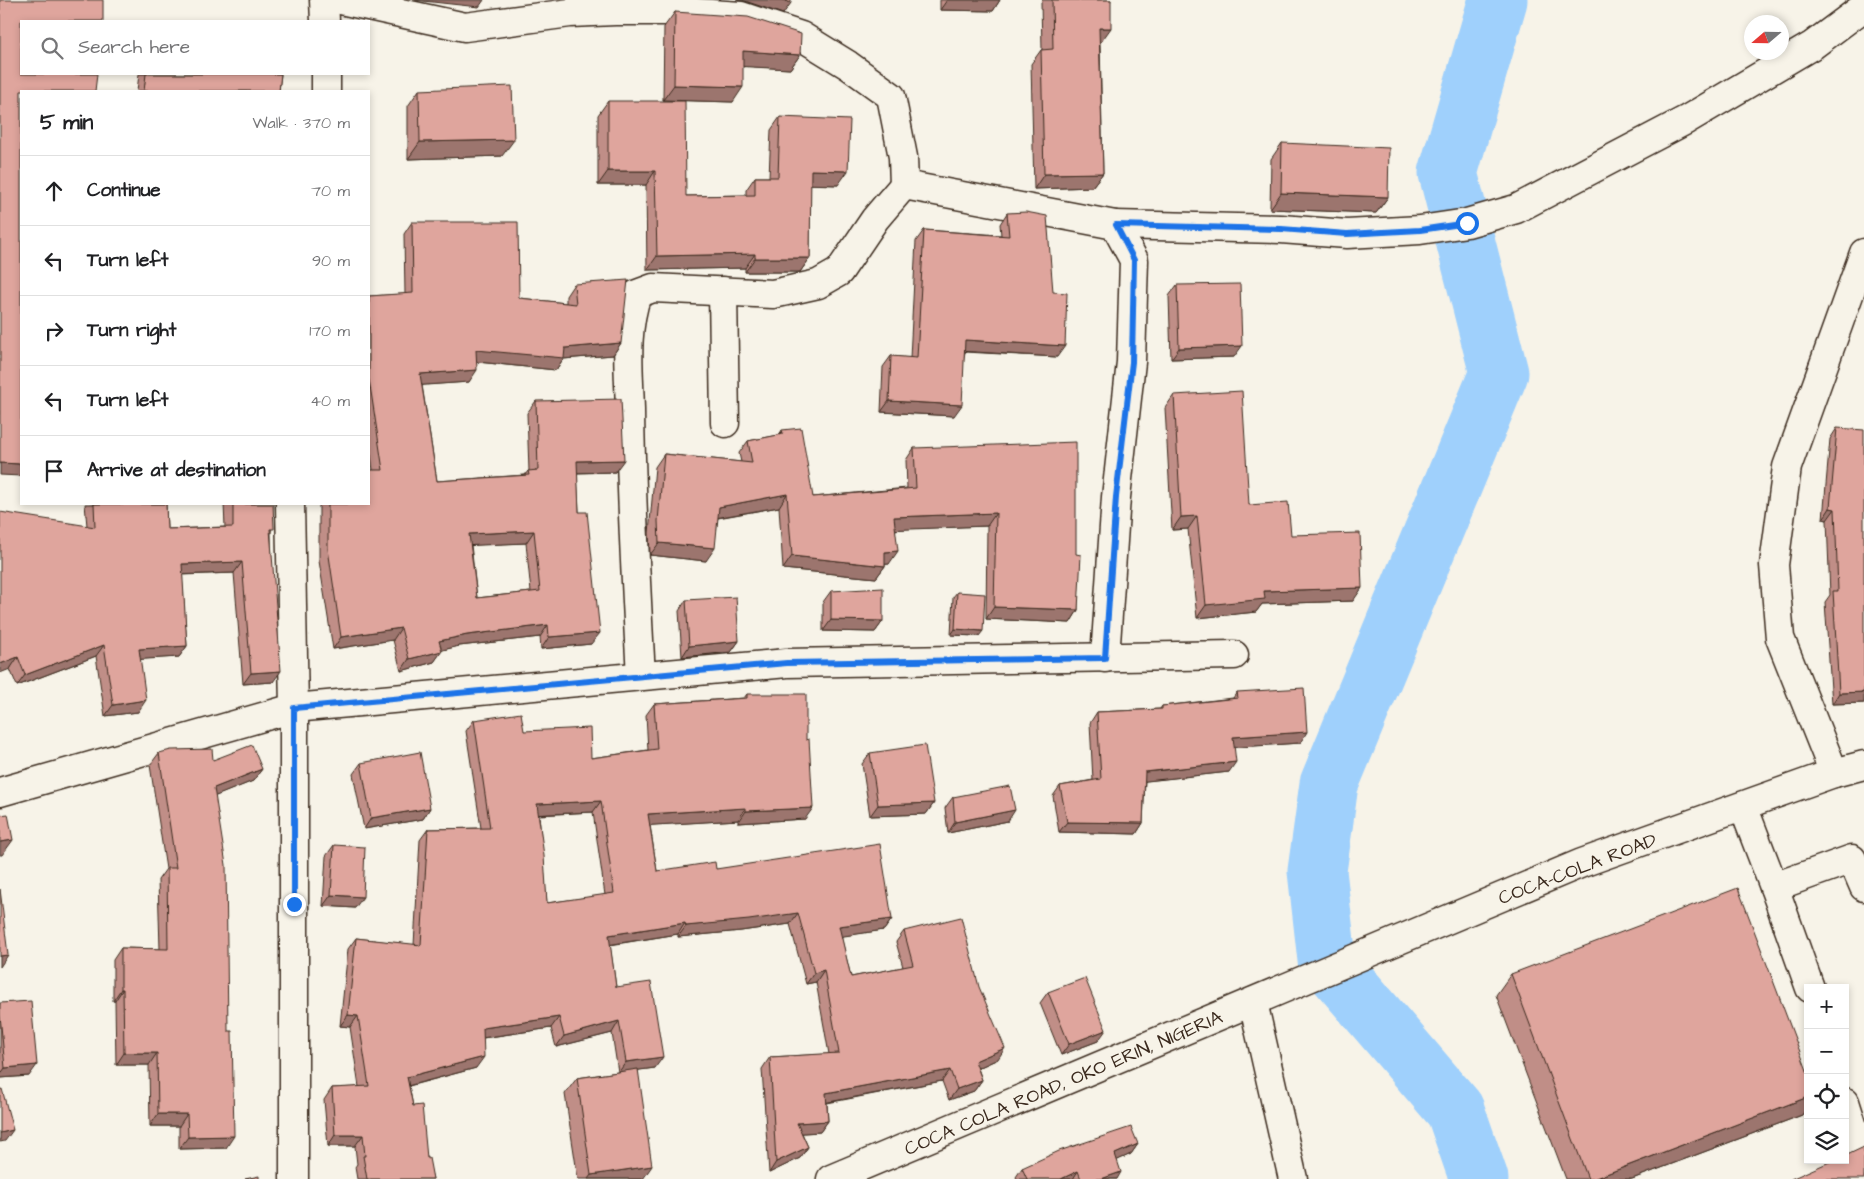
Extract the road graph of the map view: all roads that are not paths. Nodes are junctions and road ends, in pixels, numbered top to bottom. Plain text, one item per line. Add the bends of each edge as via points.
1 (324, 0) edge
2 (341, 0) edge
3 (572, 7) edge
4 (1864, 7) edge
5 (324, 20) edge
6 (326, 75) edge
7 (326, 90) edge
8 (904, 185) junction
9 (1116, 225) junction
10 (1864, 253) edge
11 (723, 291) junction
12 (725, 423) dead end
13 (290, 505) edge
14 (1234, 655) dead end
15 (1105, 658) junction
16 (641, 676) junction
17 (294, 708) junction
18 (1864, 765) edge
19 (1834, 773) junction
20 (0, 792) edge
21 (1743, 806) junction
22 (1774, 887) junction
23 (1864, 887) edge
24 (1295, 984) joint
25 (1809, 984) edge
26 (1253, 1002) junction
27 (1849, 1115) edge
28 (1864, 1162) edge
29 (294, 1179) edge
30 (831, 1179) edge
31 (1293, 1179) edge

1 - 5 street
2 - 3 street via 465,27
3 - 8 street via 741,16 801,36 891,96 903,157
4 - 9 street via 1813,45 1686,120 1516,209 1467,223 1420,230 1347,234
6 - 7 street
8 - 9 street
8 - 11 street via 875,219 839,272 818,284 773,294
9 - 15 street via 1134,260 1132,362 1116,497
10 - 19 street via 1787,467 1774,565 1780,638
11 - 12 street
11 - 16 street via 652,288 637,294 629,317 630,493
13 - 17 street
14 - 15 street
15 - 16 street via 787,663
16 - 17 street
17 - 20 street
17 - 29 street
18 - 19 street, COCA-COLA ROAD
19 - 21 street, COCA-COLA ROAD
21 - 22 street
21 - 24 street, COCA-COLA ROAD via 1582,863
22 - 23 street via 1852,859
22 - 25 street
24 - 26 street, COCA COLA ROAD, OKO ERIN, NIGERIA
26 - 30 street, COCA COLA ROAD, OKO ERIN, NIGERIA
26 - 31 street
27 - 28 street

